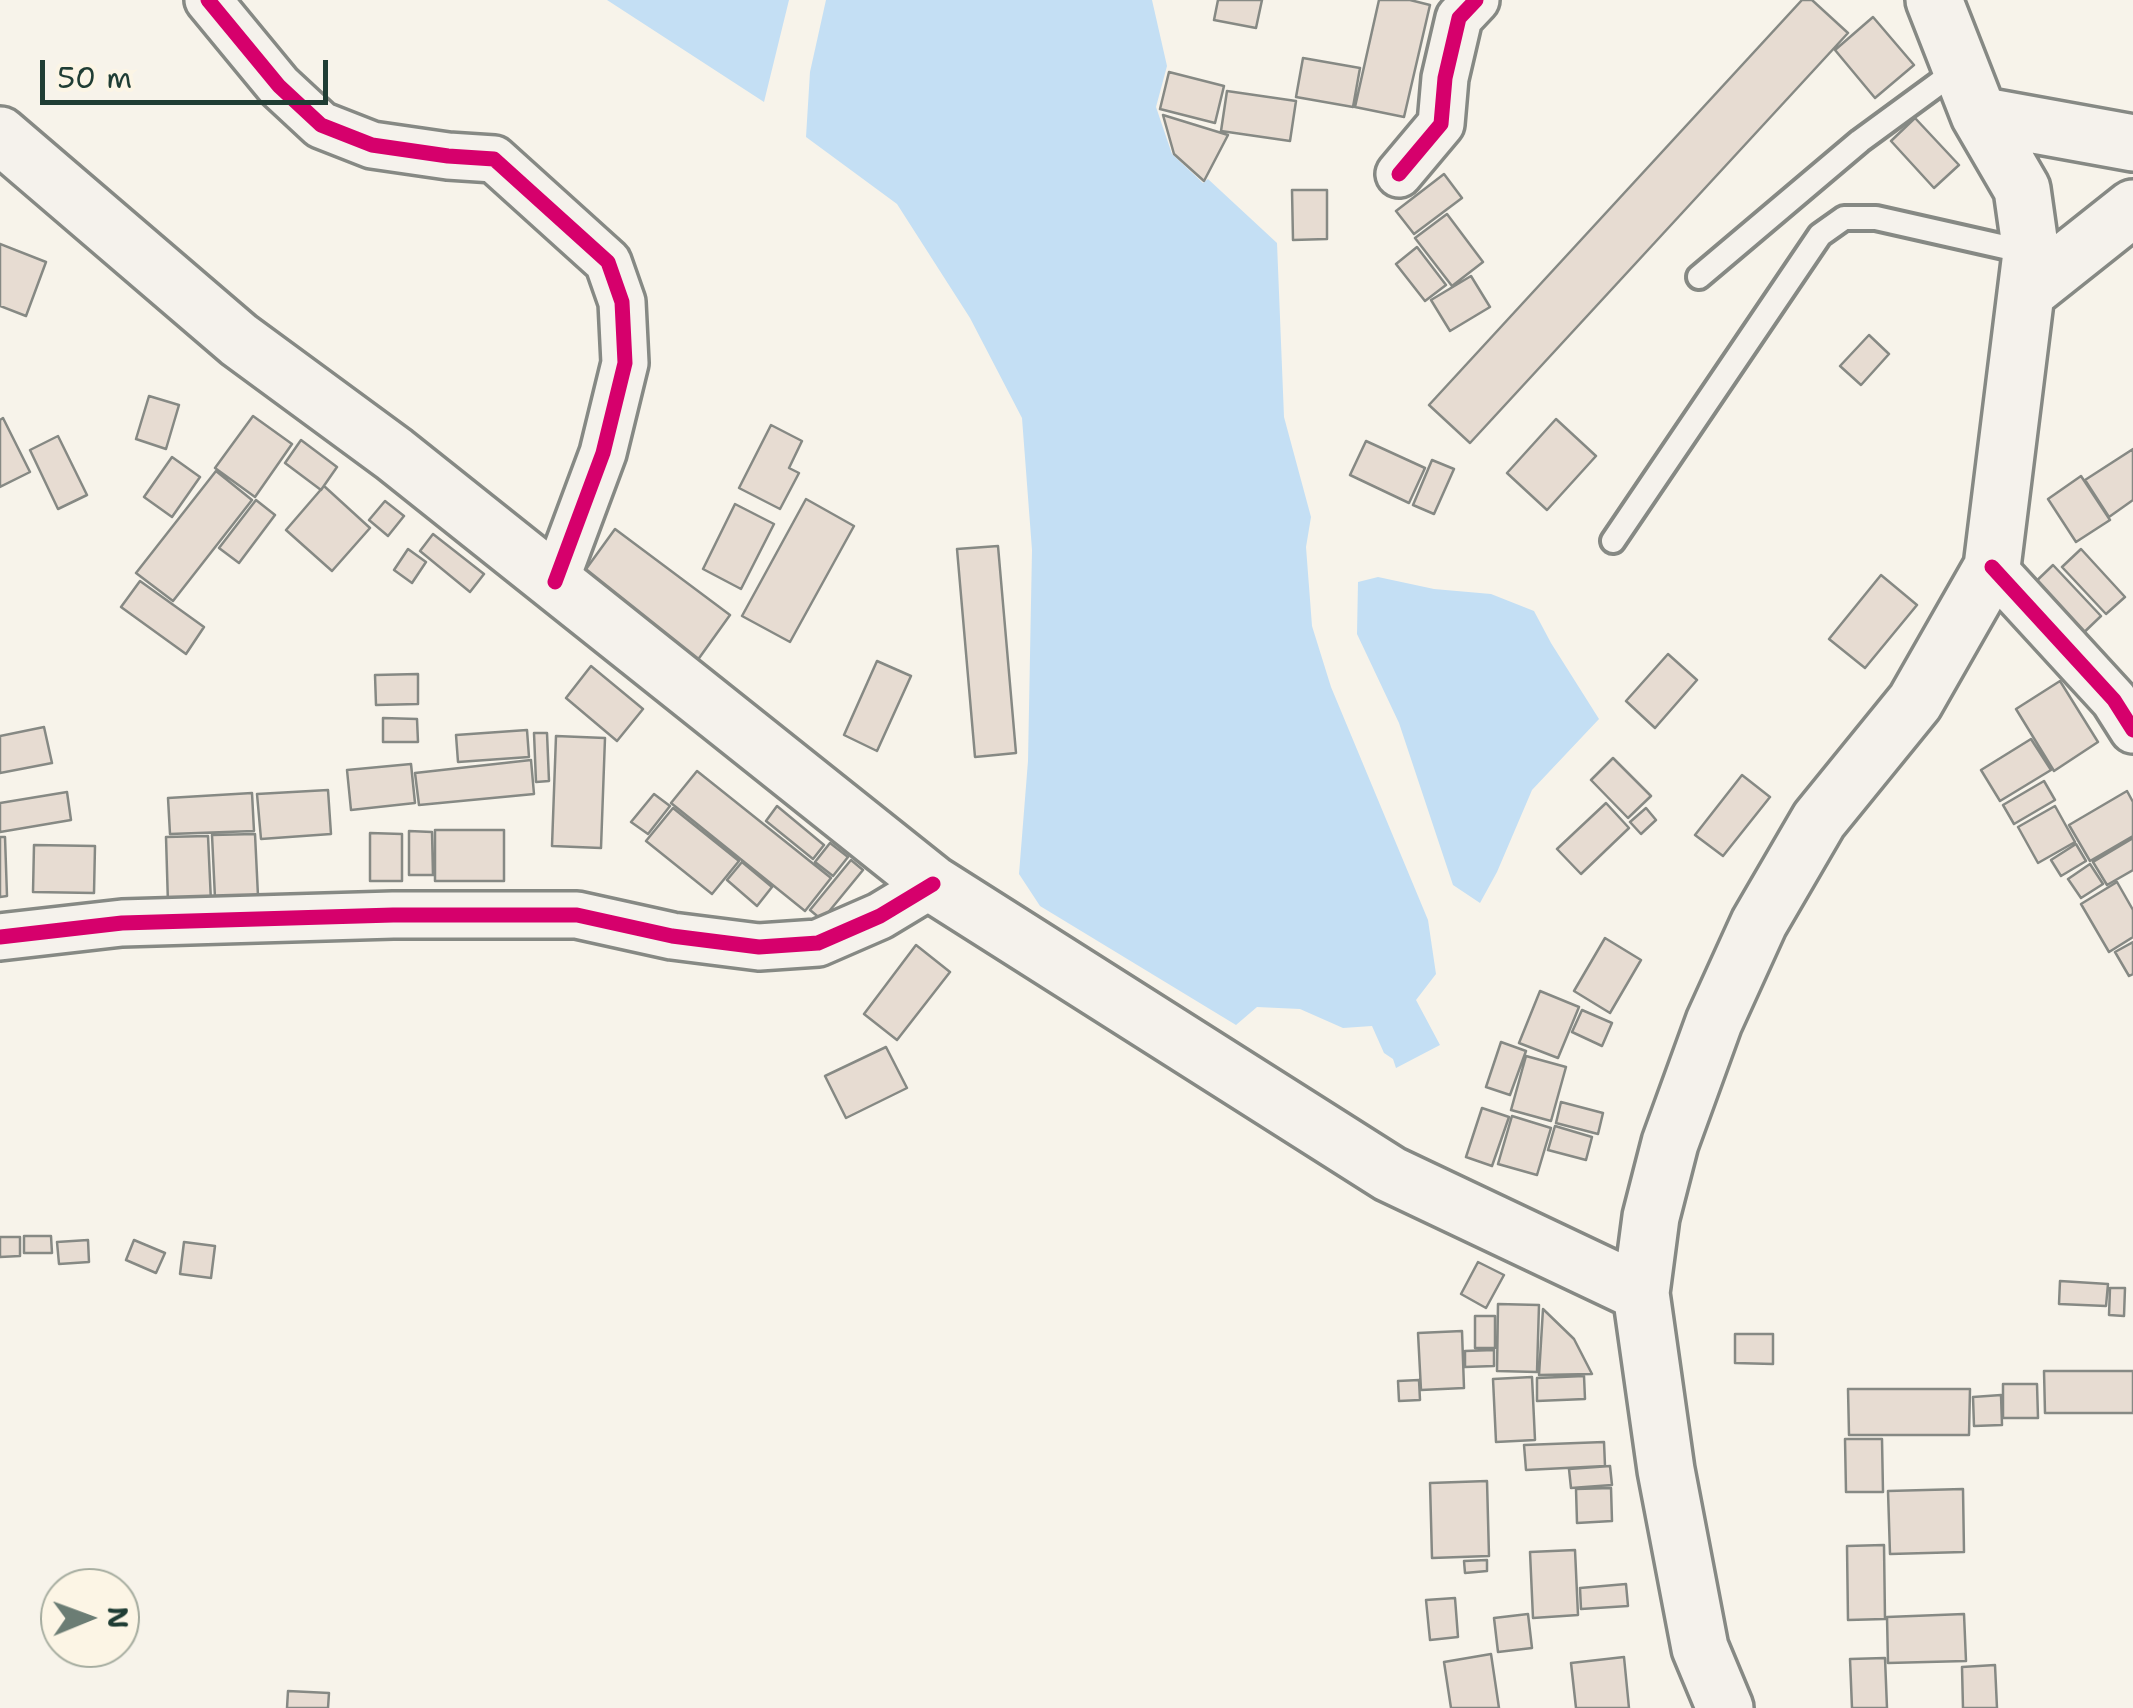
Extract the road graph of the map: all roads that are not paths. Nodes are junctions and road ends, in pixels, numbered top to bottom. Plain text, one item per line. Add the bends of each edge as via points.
1 (208, 0) edge
2 (1476, 0) edge
3 (1934, 0) edge
4 (1970, 91) junction
5 (0, 135) edge
6 (2133, 142) edge
7 (1400, 174) dead end
8 (2133, 208) edge
9 (2028, 273) junction
10 (1699, 278) dead end
11 (1613, 541) dead end
12 (1992, 567) junction
13 (555, 582) junction
14 (2133, 730) edge
15 (932, 884) junction
16 (0, 937) edge
17 (1641, 1294) junction
18 (1724, 1708) edge

1 - 13 street via 278,86 321,125 372,145 494,158 608,262 622,302 626,364 604,454
2 - 7 street via 1459,18 1441,124
3 - 4 main road
4 - 6 main road
4 - 9 main road via 2022,189
4 - 10 lane via 1860,141
5 - 13 main road via 239,340
8 - 9 main road
9 - 11 lane via 1876,218 1844,218 1820,235
9 - 12 main road
12 - 14 street via 2114,700
12 - 17 main road via 1914,702 1819,820 1759,923 1670,1143
13 - 15 main road
15 - 16 street via 818,942 759,947 577,915 122,923
15 - 17 main road via 1390,1174
17 - 18 main road via 1700,1648

